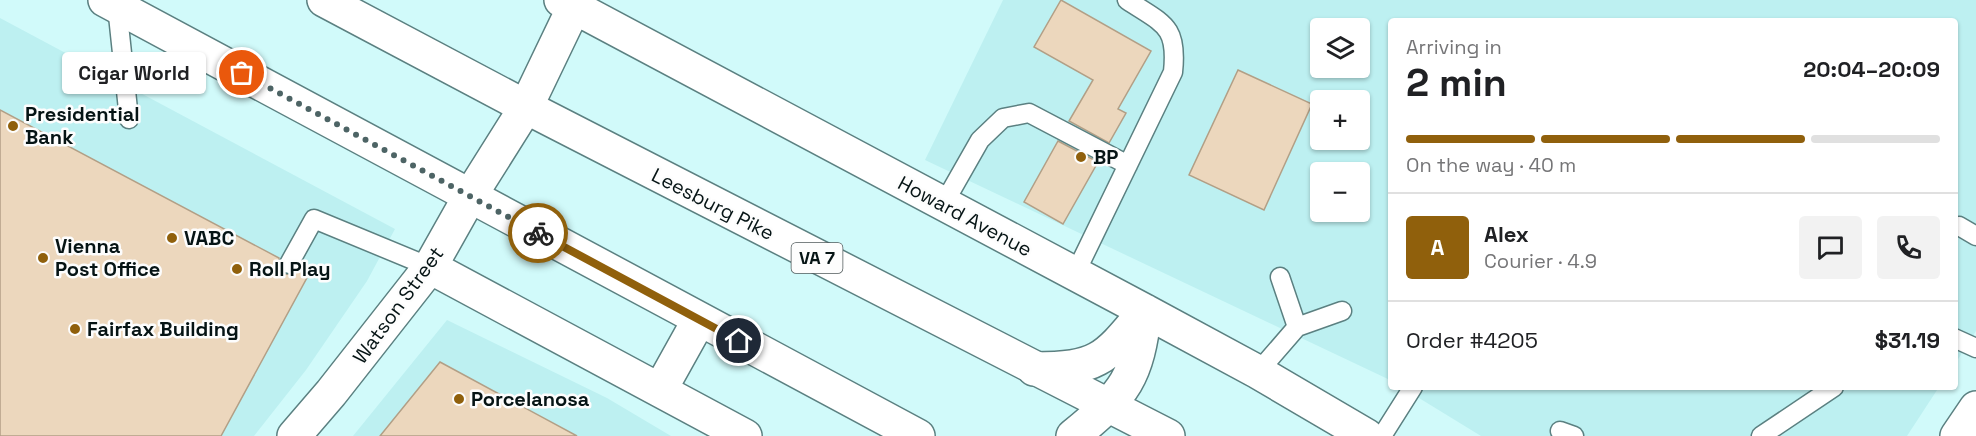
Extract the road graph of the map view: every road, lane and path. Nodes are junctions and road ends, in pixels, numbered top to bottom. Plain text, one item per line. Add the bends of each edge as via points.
1 (324, 0) edge
2 (1127, 0) edge
3 (111, 3) edge
4 (580, 5) edge
5 (356, 8) edge
6 (526, 107) junction
7 (129, 119) dead end
8 (1128, 165) junction
9 (470, 196) junction
10 (943, 205) junction
11 (1959, 225) dead end
12 (1976, 236) edge
13 (289, 264) dead end
14 (430, 267) junction
15 (1075, 274) junction
16 (1280, 277) dead end
17 (1145, 310) junction
18 (1342, 311) dead end
19 (699, 320) junction
20 (1297, 327) junction
21 (1958, 340) edge
22 (1976, 348) edge
23 (1034, 369) junction
24 (1258, 372) junction
25 (660, 390) junction
26 (1411, 390) edge
27 (1830, 390) edge
28 (1110, 406) junction
29 (1976, 408) edge
30 (294, 436) edge
31 (745, 436) edge
32 (918, 436) edge
33 (1074, 436) edge
34 (1168, 436) edge
35 (1367, 436) edge
36 (1382, 436) edge
37 (1761, 436) edge
38 (1957, 436) edge

1 - 5 main road, Leesburg Pike / VA 7
2 - 8 lane via 1166,25 1176,47 1173,72
3 - 7 lane
3 - 9 main road
4 - 6 main road, Watson Street
4 - 10 main road, Howard Avenue
5 - 6 main road, Leesburg Pike / VA 7
6 - 9 main road, Watson Street
6 - 23 main road, Leesburg Pike / VA 7
8 - 10 lane via 1029,113 1003,118 980,140
8 - 15 lane
9 - 14 main road, Watson Street
9 - 19 main road
10 - 15 main road, Howard Avenue
11 - 12 lane
13 - 14 lane via 314,219
14 - 25 main road
14 - 30 main road, Watson Street
15 - 17 main road, Howard Avenue
16 - 20 lane
17 - 23 main road via 1119,343 1101,357 1084,366
17 - 24 main road, Howard Avenue
17 - 28 main road via 1140,352
18 - 20 lane
19 - 25 main road
19 - 32 main road
20 - 24 lane
21 - 22 lane
23 - 28 main road, Leesburg Pike / VA 7
24 - 35 main road, Howard Avenue
25 - 31 main road
26 - 36 lane
27 - 37 lane
28 - 33 main road
28 - 34 main road, Leesburg Pike / VA 7
29 - 38 main road

